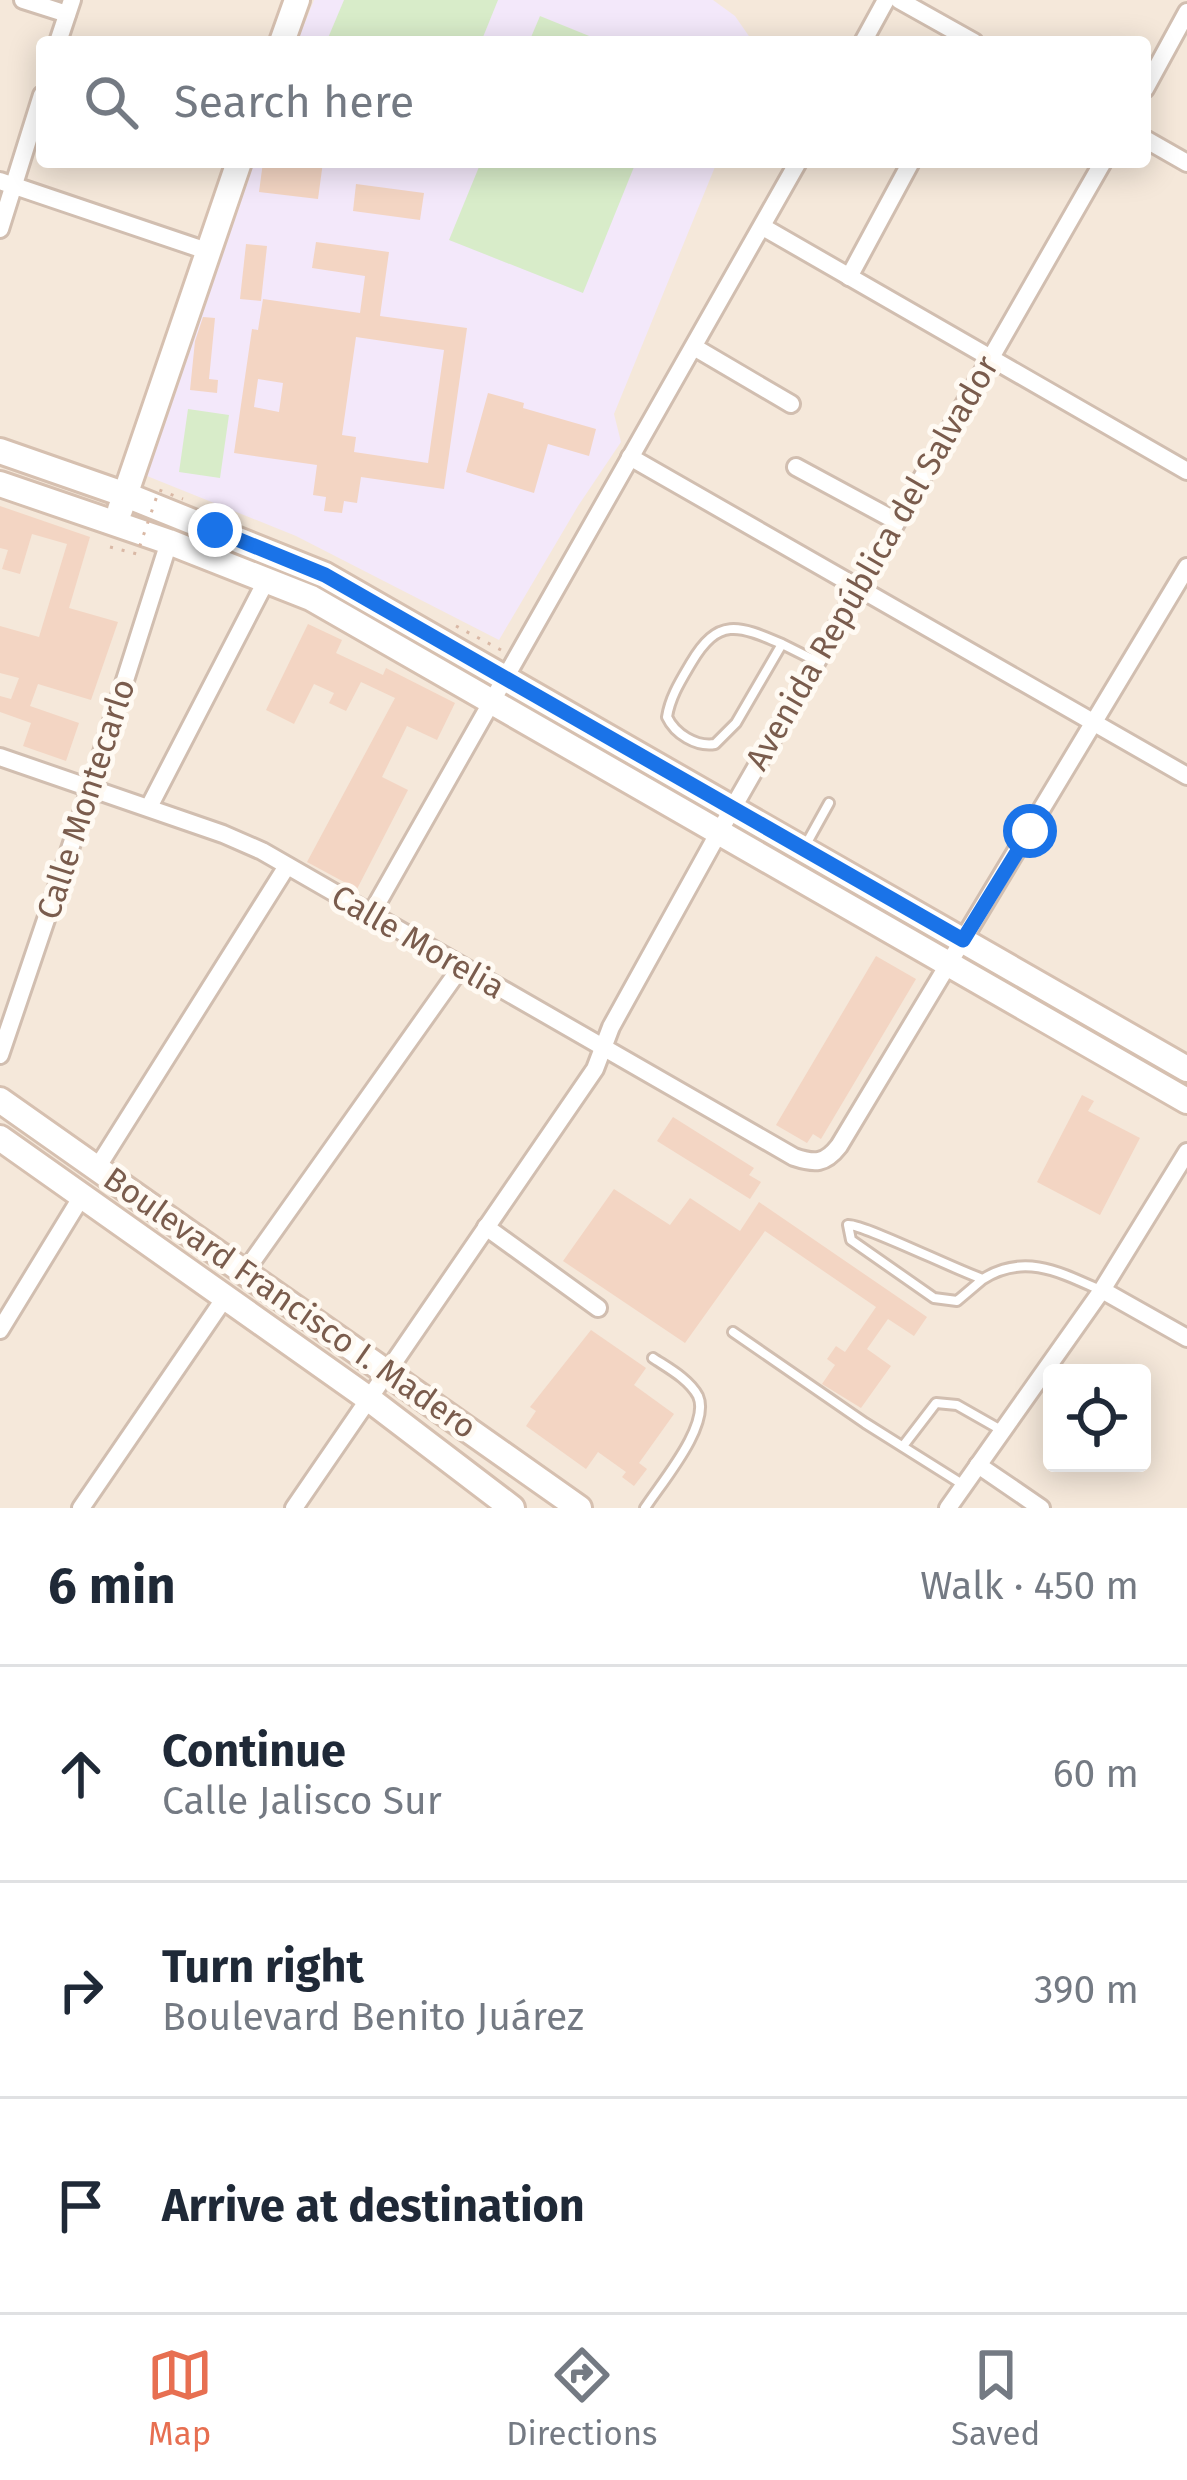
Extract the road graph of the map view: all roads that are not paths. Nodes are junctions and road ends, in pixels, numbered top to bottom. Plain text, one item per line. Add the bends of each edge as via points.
1 (23, 0) edge
2 (297, 0) edge
3 (886, 0) edge
4 (899, 0) edge
5 (70, 7) edge
6 (1187, 12) edge
7 (60, 36) edge
8 (284, 36) edge
9 (866, 36) edge
10 (963, 36) edge
11 (1151, 77) edge
12 (36, 110) edge
13 (1151, 143) edge
14 (1187, 164) edge
15 (237, 168) edge
16 (795, 168) edge
17 (908, 168) edge
18 (1099, 168) edge
19 (7, 183) edge
20 (763, 227) junction
21 (0, 229) edge
22 (207, 251) junction
23 (850, 277) junction
24 (694, 346) junction
25 (989, 356) junction
26 (790, 404) dead end
27 (0, 451) edge
28 (629, 457) junction
29 (796, 467) dead end
30 (1187, 471) edge
31 (0, 484) edge
32 (126, 495) junction
33 (896, 521) junction
34 (113, 535) junction
35 (169, 542) junction
36 (1187, 568) edge
37 (266, 581) junction
38 (858, 587) junction
39 (782, 644) junction
40 (816, 661) junction
41 (504, 678) junction
42 (491, 700) junction
43 (1096, 724) junction
44 (0, 757) edge
45 (1187, 776) edge
46 (91, 788) junction
47 (829, 803) dead end
48 (149, 807) junction
49 (733, 808) junction
50 (718, 832) junction
51 (804, 849) junction
52 (287, 866) junction
53 (370, 916) junction
54 (963, 940) junction
55 (948, 964) junction
56 (461, 968) junction
57 (605, 1049) junction
58 (0, 1055) edge
59 (1187, 1069) edge
60 (1186, 1097) edge
61 (0, 1100) edge
62 (0, 1138) edge
63 (1187, 1152) edge
64 (97, 1168) junction
65 (82, 1196) junction
66 (486, 1228) junction
67 (244, 1273) junction
68 (983, 1279) junction
69 (1102, 1290) junction
70 (224, 1299) junction
71 (598, 1308) dead end
72 (0, 1330) edge
73 (733, 1332) dead end
74 (1187, 1338) edge
75 (653, 1358) dead end
76 (387, 1370) junction
77 (369, 1399) junction
78 (1003, 1431) junction
79 (903, 1446) junction
80 (978, 1466) junction
81 (964, 1485) junction
82 (81, 1508) edge
83 (294, 1508) edge
84 (512, 1508) edge
85 (579, 1508) edge
86 (645, 1508) edge
87 (948, 1508) edge
88 (1041, 1508) edge

1 - 5 street
2 - 8 main road
3 - 9 street
4 - 10 street
5 - 7 street
6 - 11 street
12 - 19 street
13 - 14 street
15 - 22 main road
16 - 20 street
17 - 23 street
18 - 25 street, Avenida República del Salvador
19 - 21 street
19 - 22 street
20 - 23 street
20 - 24 street
22 - 32 main road
23 - 25 street
24 - 26 street
24 - 28 street
25 - 30 street
25 - 33 street, Avenida República del Salvador
27 - 32 main road
28 - 38 street
28 - 41 street
29 - 33 street
31 - 34 main road
32 - 34 main road
32 - 41 main road via 325,575
33 - 38 street, Avenida República del Salvador
34 - 35 main road
35 - 37 main road
35 - 46 street, Calle Montecarlo
36 - 43 street
37 - 42 main road via 311,598
37 - 48 street
38 - 40 street, Avenida República del Salvador
38 - 43 street
39 - 39 lane via 721,742 706,746 671,726 672,699 713,633 740,629
39 - 40 lane
40 - 49 street, Avenida República del Salvador
41 - 42 street
41 - 49 main road
42 - 50 main road
42 - 53 street
43 - 45 street
43 - 54 street
44 - 46 street, Calle Morelia
46 - 48 street, Calle Morelia
46 - 58 street, Calle Montecarlo
47 - 51 lane
48 - 52 street, Calle Morelia
49 - 50 street, Avenida República del Salvador
49 - 51 main road
50 - 55 main road
50 - 57 street, Avenida República del Salvador
51 - 54 main road
52 - 53 street, Calle Morelia
52 - 64 street
53 - 56 street, Calle Morelia
54 - 55 street
54 - 59 main road
55 - 57 street, Calle Morelia via 839,1146 819,1162 794,1157
55 - 60 main road
56 - 57 street, Calle Morelia
56 - 67 street
57 - 66 street, Avenida República del Salvador
61 - 64 main road, Boulevard Francisco I. Madero
62 - 65 main road, Boulevard Francisco I. Madero
63 - 69 street
64 - 67 main road, Boulevard Francisco I. Madero
65 - 70 main road, Boulevard Francisco I. Madero
65 - 72 street
66 - 71 street
66 - 76 street, Avenida República del Salvador
67 - 76 main road, Boulevard Francisco I. Madero
68 - 68 lane via 861,1225 848,1225 851,1240 934,1298 957,1301
68 - 69 lane via 1027,1265
69 - 74 street
69 - 78 street
70 - 77 main road, Boulevard Francisco I. Madero
70 - 82 street
73 - 79 lane
75 - 86 lane via 689,1384 700,1410
76 - 77 street, Avenida República del Salvador
76 - 85 main road, Boulevard Francisco I. Madero
77 - 83 street, Avenida República del Salvador
77 - 84 main road, Boulevard Francisco I. Madero
78 - 79 lane via 957,1405 936,1403
78 - 80 street
79 - 81 lane
80 - 81 street
80 - 88 street
81 - 87 street

